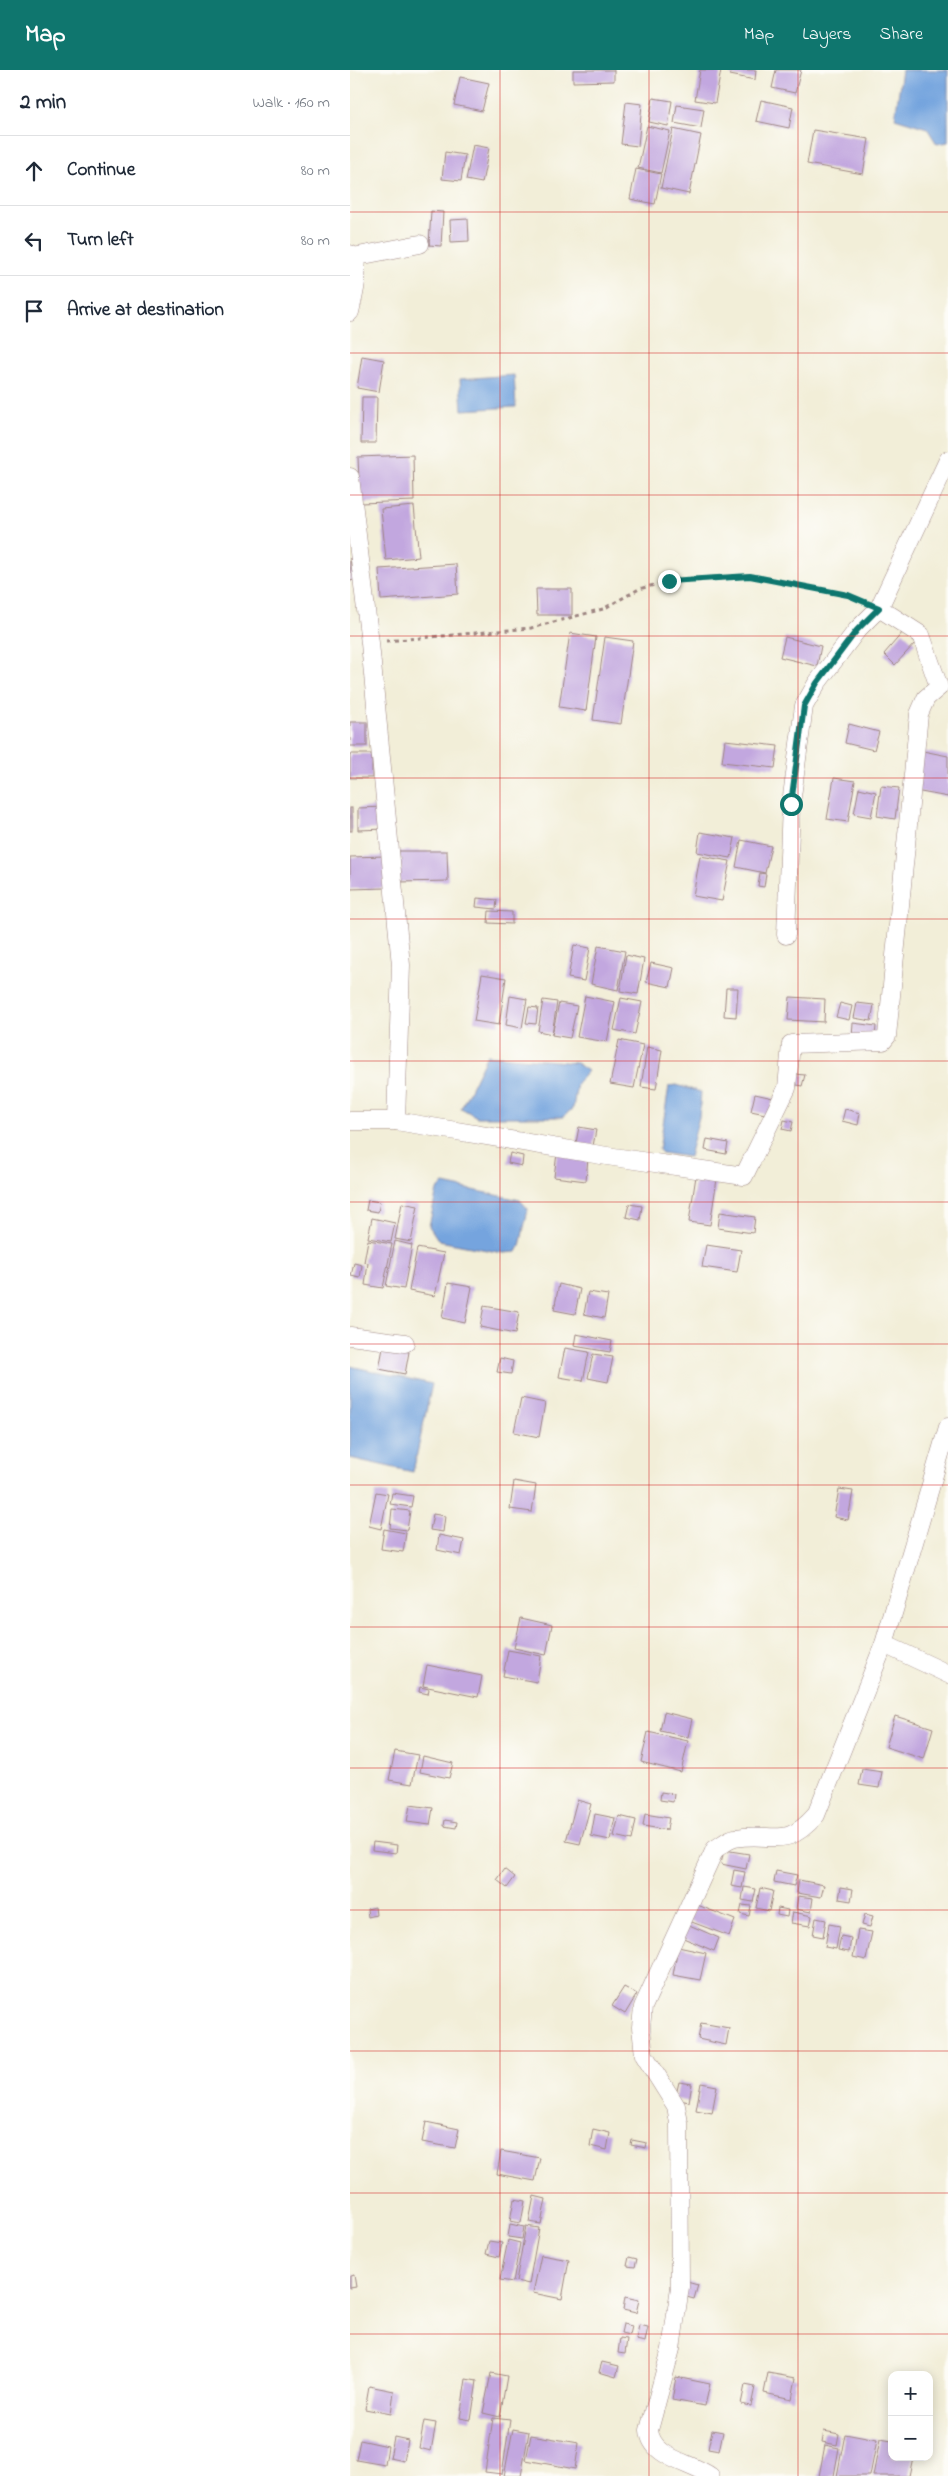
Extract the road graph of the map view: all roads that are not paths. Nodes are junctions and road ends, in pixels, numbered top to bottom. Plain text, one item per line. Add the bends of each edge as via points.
1 (420, 244) dead end
2 (352, 256) edge
3 (350, 312) edge
4 (948, 460) edge
5 (350, 477) edge
6 (879, 608) junction
7 (944, 688) edge
8 (786, 935) dead end
9 (350, 1121) edge
10 (396, 1121) junction
11 (350, 1336) edge
12 (405, 1343) dead end
13 (948, 1426) edge
14 (884, 1644) junction
15 (948, 1674) edge
16 (710, 2476) edge

1 - 2 street
2 - 3 street via 356,272
4 - 6 street
5 - 10 street via 370,642 401,965
6 - 7 street via 921,635
6 - 8 street via 857,630 804,706 791,804
7 - 10 street via 926,698 920,714 887,1036 883,1041 791,1044 788,1088 744,1176
9 - 10 street
11 - 12 street
13 - 14 street
14 - 15 street
14 - 16 street via 816,1815 802,1831 784,1837 734,1838 715,1850 643,2008 644,2055 676,2106 679,2123 680,2287 671,2349 649,2430 650,2440 657,2450

